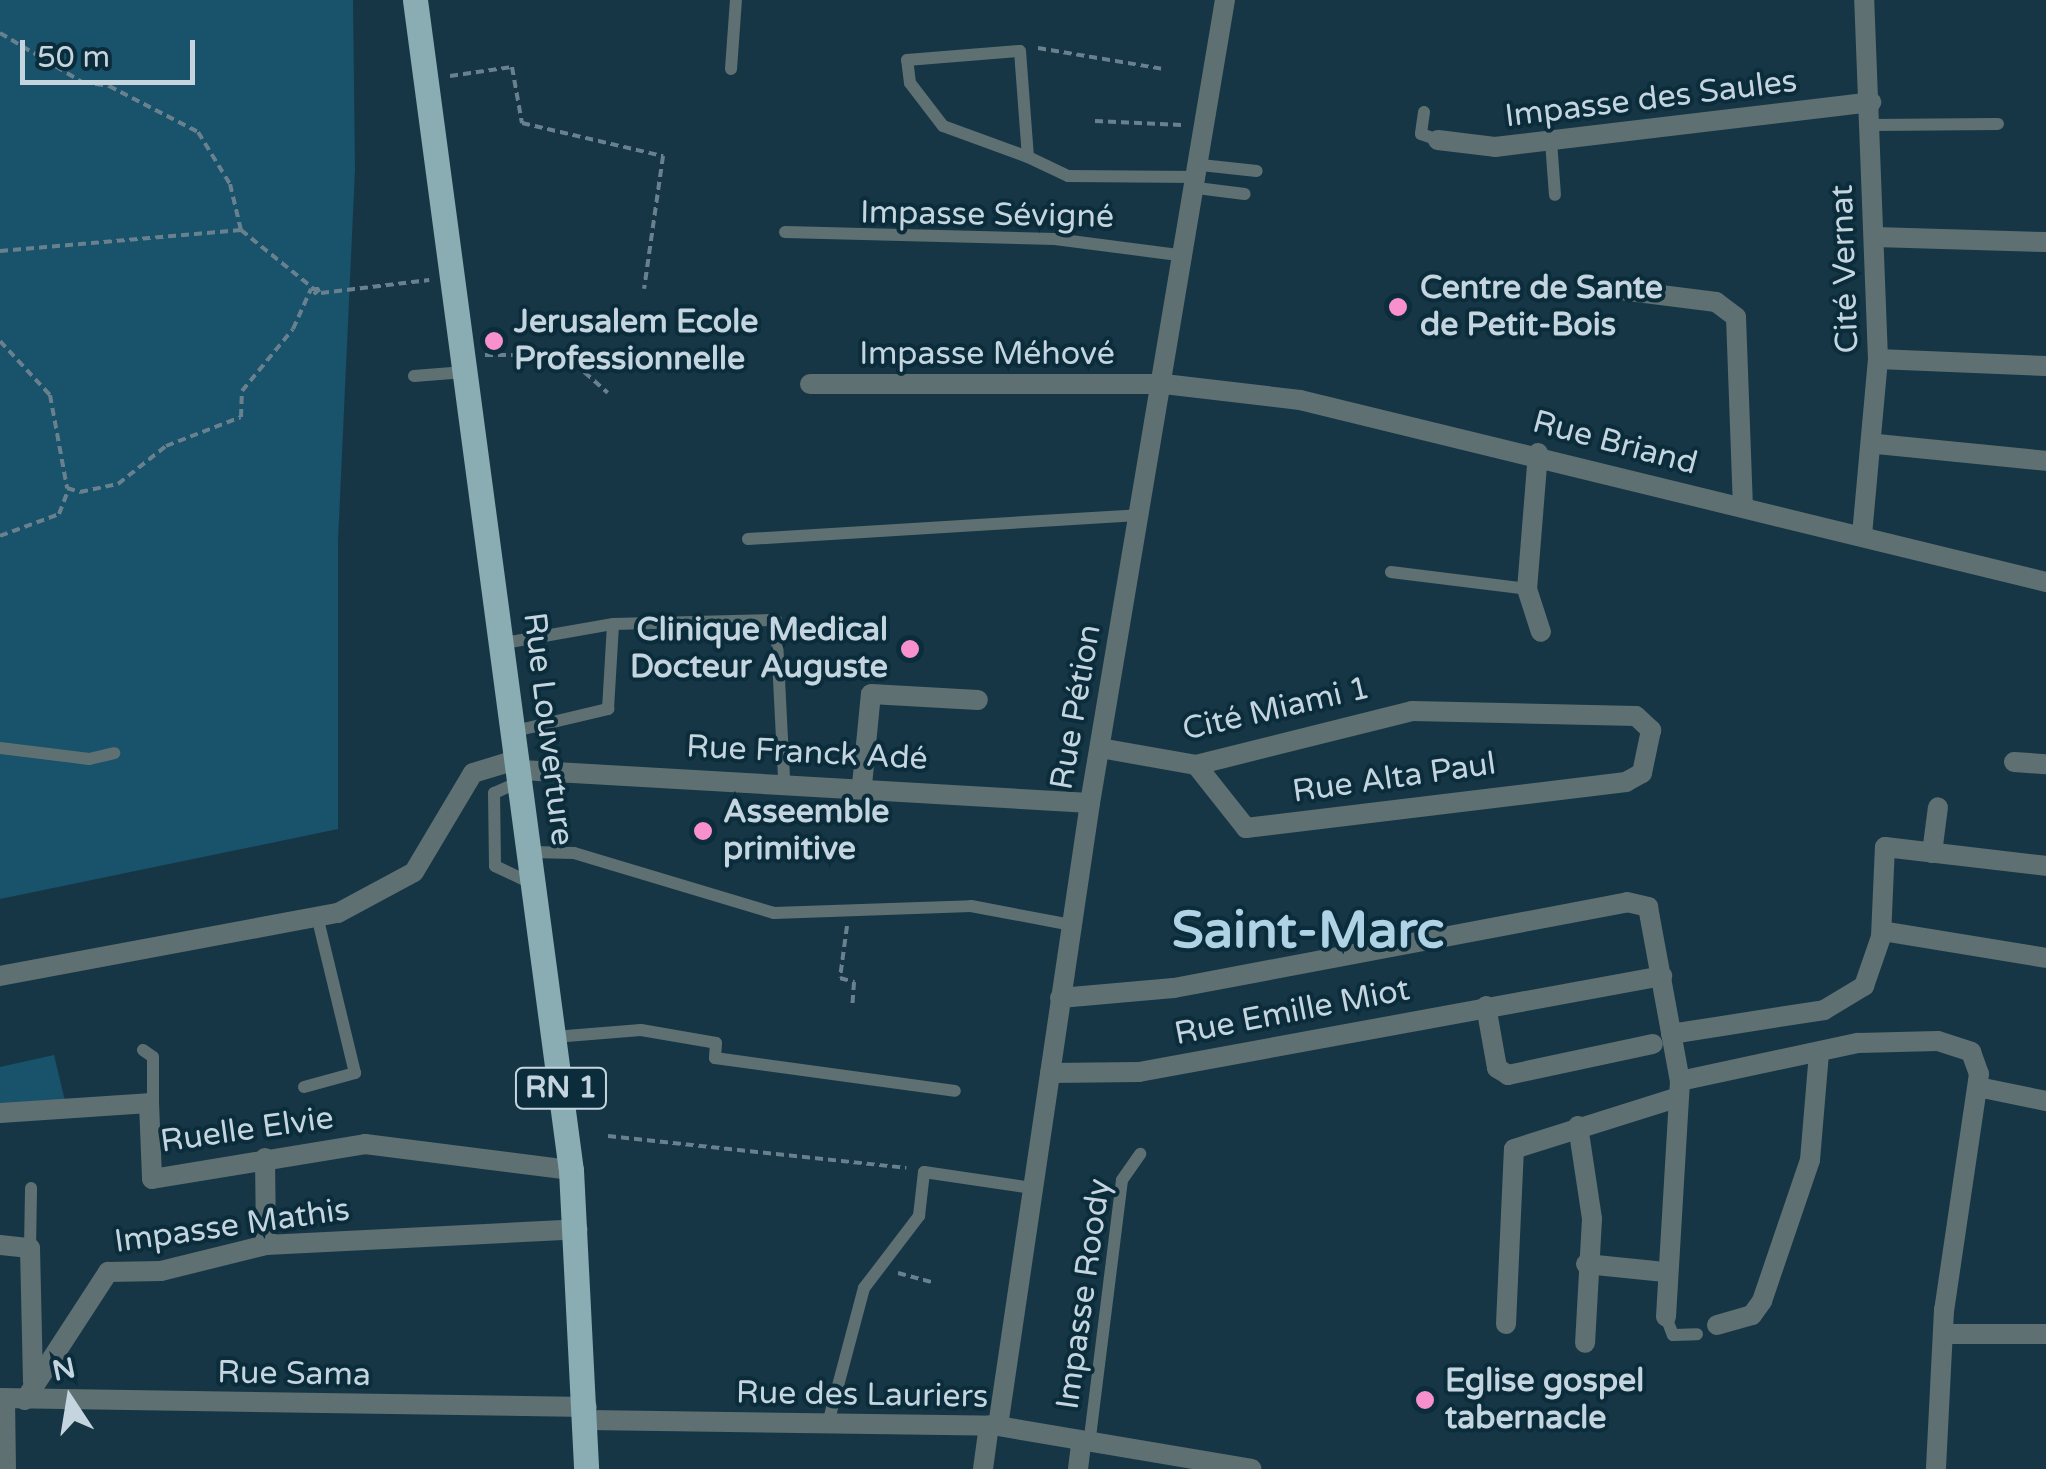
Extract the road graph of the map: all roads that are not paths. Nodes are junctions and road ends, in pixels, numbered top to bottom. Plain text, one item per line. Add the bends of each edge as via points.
1 (415, 0) edge
2 (736, 0) edge
3 (1225, 0) edge
4 (1864, 0) edge
5 (731, 69) dead end
6 (1870, 102) junction
7 (1424, 112) dead end
8 (1998, 124) dead end
9 (1871, 125) junction
10 (1438, 140) joint
11 (1551, 142) junction
12 (1028, 157) junction
13 (1257, 170) dead end
14 (1195, 177) junction
15 (1245, 194) dead end
16 (1555, 194) dead end
17 (785, 232) dead end
18 (1875, 237) junction
19 (2046, 242) edge
20 (1186, 256) junction
21 (1613, 290) dead end
22 (1878, 359) junction
23 (466, 364) junction
24 (2046, 366) edge
25 (414, 376) dead end
26 (810, 384) dead end
27 (1164, 384) junction
28 (1877, 444) junction
29 (1538, 453) junction
30 (2046, 461) edge
31 (1742, 507) junction
32 (1138, 515) junction
33 (1862, 536) junction
34 (748, 540) dead end
35 (1391, 572) dead end
36 (2046, 582) edge
37 (1527, 589) junction
38 (614, 624) junction
39 (1540, 632) dead end
40 (504, 642) junction
41 (978, 700) dead end
42 (516, 731) junction
43 (0, 748) edge
44 (1100, 748) junction
45 (114, 753) dead end
46 (2014, 762) dead end
47 (2046, 764) edge
48 (1196, 765) junction
49 (530, 770) junction
50 (1635, 779) joint
51 (784, 780) junction
52 (862, 785) junction
53 (1090, 804) junction
54 (1938, 806) dead end
55 (531, 852) junction
56 (1932, 853) junction
57 (2046, 866) edge
58 (535, 886) junction
59 (318, 920) junction
60 (1072, 925) junction
61 (1882, 931) junction
62 (2046, 958) edge
63 (0, 976) edge
64 (1662, 976) junction
65 (1060, 998) junction
66 (1486, 1006) junction
67 (554, 1037) junction
68 (1662, 1039) junction
69 (143, 1050) dead end
70 (1819, 1052) junction
71 (1050, 1073) junction
72 (304, 1087) dead end
73 (1978, 1088) junction
74 (1678, 1089) junction
75 (954, 1091) dead end
76 (2046, 1100) edge
77 (153, 1105) junction
78 (0, 1113) edge
79 (1578, 1126) junction
80 (1140, 1154) dead end
81 (265, 1158) junction
82 (571, 1170) junction
83 (31, 1188) dead end
84 (1032, 1188) junction
85 (578, 1228) junction
86 (266, 1245) junction
87 (0, 1246) edge
88 (30, 1248) junction
89 (1586, 1264) junction
90 (1664, 1272) junction
91 (1666, 1317) joint
92 (1506, 1324) dead end
93 (1717, 1325) dead end
94 (1697, 1334) dead end
95 (1942, 1334) junction
96 (2046, 1334) edge
97 (1584, 1343) dead end
98 (16, 1395) edge
99 (587, 1414) junction
100 (994, 1426) junction
101 (827, 1427) junction
102 (1085, 1444) junction
103 (6, 1469) edge
104 (586, 1469) edge
105 (983, 1469) edge
106 (1078, 1469) edge
107 (1251, 1469) edge
108 (1936, 1469) edge

1 - 23 main road, Rue Louverture / RN 1
2 - 5 lane
3 - 14 street, Rue Pétion
4 - 6 street, Cité Vernat
6 - 9 street, Cité Vernat
6 - 11 street, Impasse des Saules
7 - 10 lane via 1421,134
8 - 9 lane
9 - 18 street, Cité Vernat
10 - 11 street, Impasse des Saules
11 - 16 lane
12 - 12 lane via 943,126 910,83 907,60 1020,52
12 - 14 lane via 1068,176
13 - 14 lane
14 - 15 lane
14 - 20 street, Rue Pétion
17 - 20 lane, Impasse Sévigné via 1055,239
18 - 19 street
18 - 22 street, Cité Vernat
20 - 27 street, Rue Pétion
21 - 31 street via 1716,302 1736,317
22 - 24 street
22 - 28 street, Cité Vernat
23 - 25 lane
23 - 40 main road, Rue Louverture / RN 1
26 - 27 street, Impasse Méhové
27 - 29 street, Rue Briand via 1300,400
27 - 32 street, Rue Pétion
28 - 30 street
28 - 33 street, Cité Vernat
29 - 31 street, Rue Briand
29 - 37 street
31 - 33 street, Rue Briand
32 - 34 lane
32 - 44 street, Rue Pétion
33 - 36 street, Rue Briand
35 - 37 lane
37 - 39 street
38 - 40 lane
38 - 42 lane via 608,709
38 - 51 lane via 776,620
40 - 42 main road, Rue Louverture / RN 1
41 - 52 street via 871,694
42 - 49 main road, Rue Louverture / RN 1
43 - 45 lane via 89,760
44 - 48 street, Cité Miami 1
44 - 53 street, Rue Pétion
46 - 47 street
48 - 50 street, Rue Alta Paul via 1246,828
48 - 50 street, Cité Miami 1 via 1412,711 1646,720
49 - 51 street, Rue Franck Adé
49 - 55 main road, Rue Louverture / RN 1
49 - 58 lane via 494,793 495,866
49 - 59 street via 473,772 414,872
51 - 52 street, Rue Franck Adé
52 - 53 street, Rue Franck Adé
53 - 60 street, Rue Pétion
54 - 56 street
55 - 58 main road, Rue Louverture / RN 1
55 - 60 lane via 574,853 762,911 970,906
56 - 57 street
56 - 61 street via 1886,847
58 - 67 main road, Rue Louverture / RN 1
59 - 63 street
59 - 72 lane via 355,1073
60 - 65 street, Rue Pétion
61 - 62 street
61 - 68 street via 1864,986 1838,1004
64 - 65 street via 1640,904 1174,988
64 - 66 street, Rue Emille Miot
64 - 68 street
65 - 71 street, Rue Pétion
66 - 68 street via 1501,1073
66 - 71 street, Rue Emille Miot via 1139,1072
67 - 75 lane via 640,1030 716,1042 715,1058
67 - 82 main road, Rue Louverture / RN 1
68 - 74 street
69 - 77 lane via 153,1057
70 - 73 street via 1938,1041 1976,1061
70 - 74 street
70 - 93 street via 1810,1160 1762,1301 1752,1315
71 - 84 street, Rue Pétion
73 - 76 street
73 - 95 street
74 - 79 street
74 - 90 street
77 - 78 street, Ruelle Elvie
77 - 81 street, Ruelle Elvie via 152,1179
79 - 89 street via 1590,1189
79 - 92 street via 1512,1154
80 - 102 lane, Impasse Roody via 1122,1180
81 - 82 street, Ruelle Elvie via 404,1144
81 - 86 street
82 - 85 main road, Rue Louverture / RN 1
83 - 88 lane
84 - 100 street, Rue Pétion
84 - 101 lane via 924,1172 919,1216 859,1303
85 - 86 street, Impasse Mathis
85 - 99 main road, Rue Louverture / RN 1
86 - 98 street, Impasse Mathis via 161,1272 108,1272
87 - 88 street
88 - 98 street
89 - 90 street
89 - 97 street
90 - 91 street
91 - 94 lane via 1673,1335
95 - 96 street
95 - 108 street
98 - 99 street, Rue Sama
98 - 103 street
99 - 101 street, Rue des Lauriers
99 - 104 main road, Rue Louverture / RN 1
100 - 101 street, Rue des Lauriers
100 - 102 street, Rue des Lauriers
100 - 105 street, Rue Pétion
102 - 106 street
102 - 107 street, Rue des Lauriers

